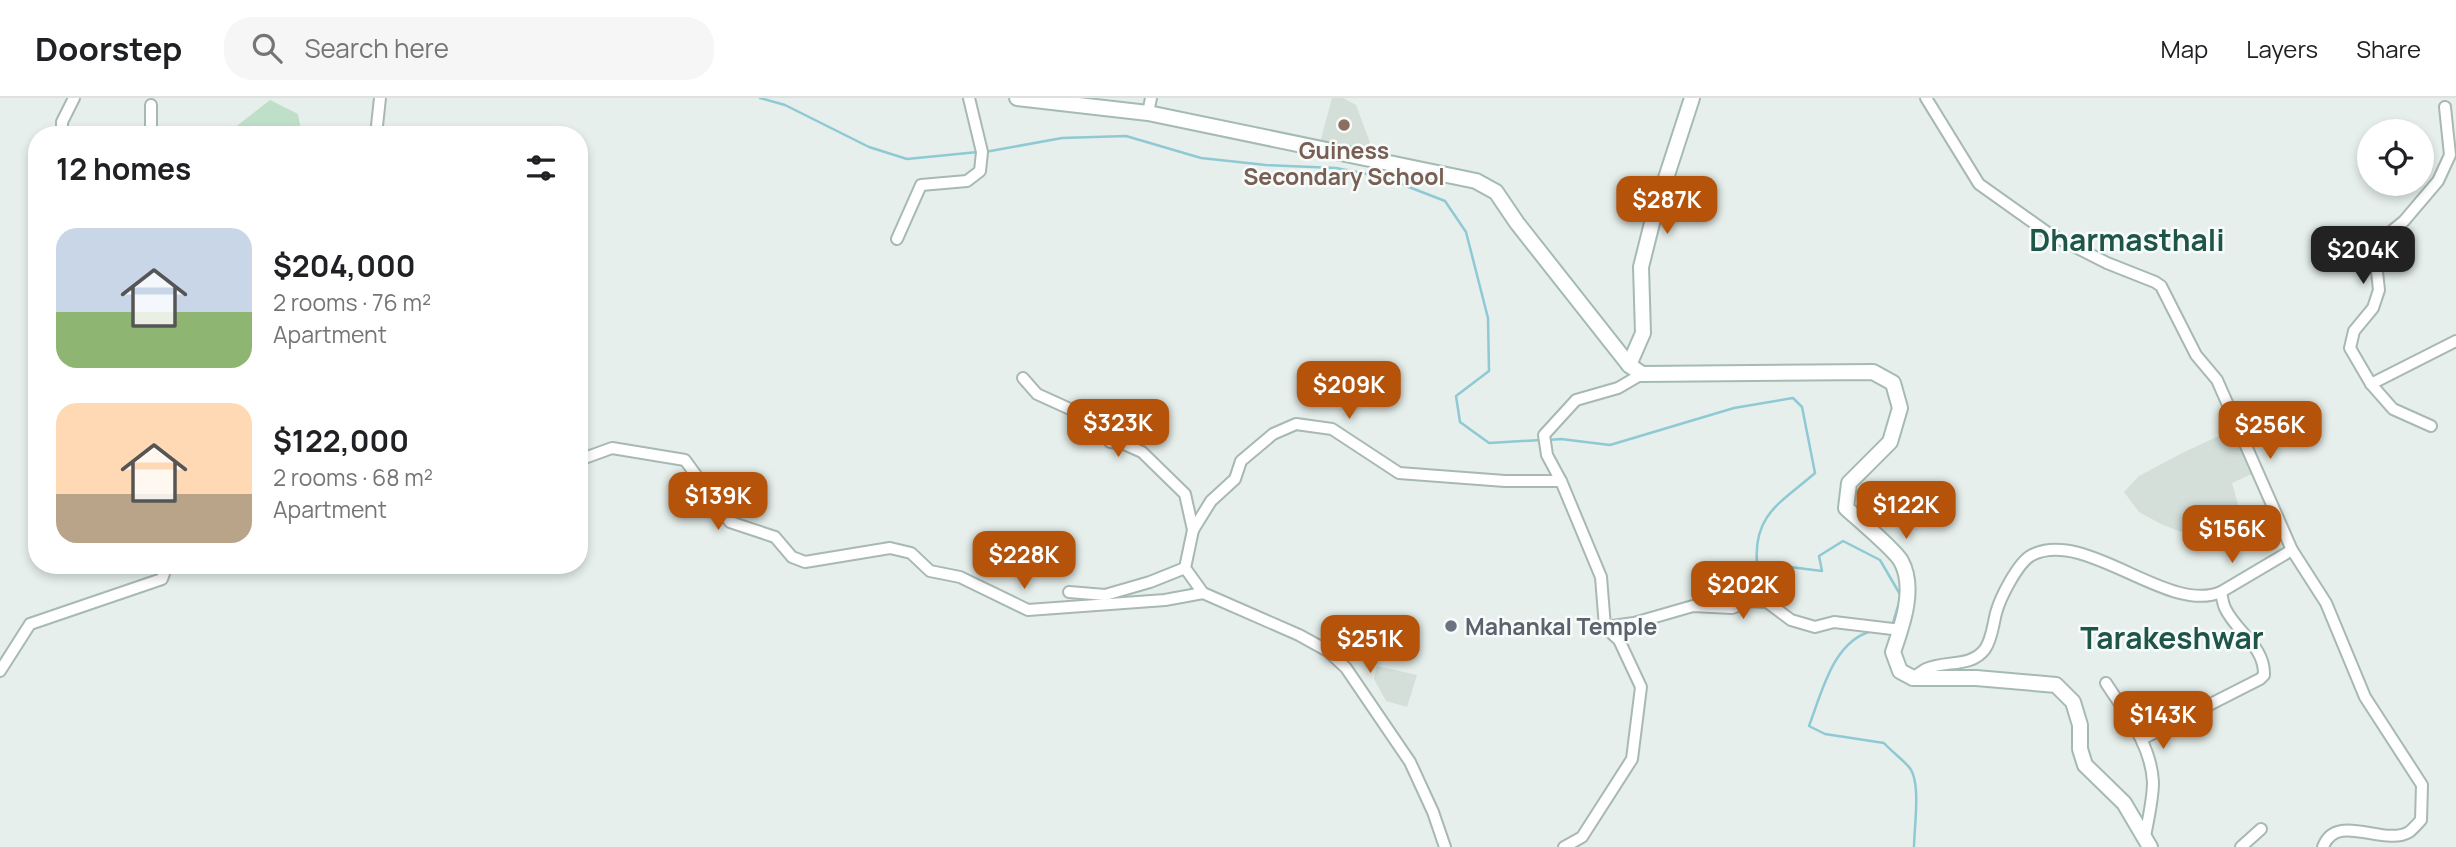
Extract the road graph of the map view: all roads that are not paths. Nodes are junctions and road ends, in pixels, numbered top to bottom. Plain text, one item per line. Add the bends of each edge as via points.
1 (74, 98) edge
2 (380, 98) edge
3 (969, 98) edge
4 (1017, 98) edge
5 (1692, 98) edge
6 (1926, 98) edge
7 (151, 105) dead end
8 (1150, 105) edge
9 (2445, 107) dead end
10 (62, 126) edge
11 (151, 126) edge
12 (377, 126) edge
13 (897, 239) dead end
14 (2456, 341) edge
15 (1629, 365) junction
16 (1642, 374) junction
17 (1023, 378) dead end
18 (2371, 384) junction
19 (2431, 426) dead end
20 (588, 457) edge
21 (1561, 481) junction
22 (1194, 530) junction
23 (2292, 550) junction
24 (1185, 568) junction
25 (164, 574) edge
26 (1069, 592) dead end
27 (2221, 592) junction
28 (1203, 593) junction
29 (1605, 627) junction
30 (1896, 631) junction
31 (0, 671) edge
32 (1913, 678) junction
33 (2106, 683) dead end
34 (2142, 739) junction
35 (2261, 829) dead end
36 (2147, 842) edge
37 (1445, 847) edge
38 (1564, 847) edge
39 (2241, 847) edge
40 (2323, 847) edge

1 - 10 street
2 - 12 street
3 - 13 street via 982,152 980,171 967,181 920,185
4 - 8 street
5 - 15 street via 1641,267 1643,333
6 - 23 street via 1979,184 2048,233 2161,286 2196,355 2217,380
7 - 11 street
8 - 15 street via 1382,162 1453,174 1486,186 1496,192
9 - 18 street via 2450,155 2438,181 2382,239 2375,254 2379,290 2374,308 2354,331 2350,348
14 - 18 street
15 - 16 street
16 - 21 street via 1618,388 1576,400 1544,436 1547,455
16 - 30 street via 1873,372 1893,383 1900,408 1890,442 1849,483 1846,508 1901,561 1908,588
17 - 22 street via 1037,394 1092,419 1110,442 1142,452 1185,494
18 - 19 street via 2393,409
20 - 28 street via 612,448 685,460 730,522 775,537 792,556 805,562 890,548 911,553 930,571 960,577 1028,610
21 - 22 street via 1399,473 1332,429 1296,424 1273,434 1241,461 1235,479 1211,501
21 - 29 street via 1601,577
22 - 24 street
23 - 27 street
23 - 40 street via 2326,603 2365,696 2421,785 2421,820 2409,833 2338,830 2326,838
24 - 26 street via 1105,595
24 - 28 street
25 - 31 street via 162,579 30,624
27 - 32 street via 2197,596 2071,551 2050,549 2030,555 2018,569 1997,610 1987,647 1977,657 1928,668
27 - 34 street via 2224,607 2254,645 2264,675
28 - 37 street via 1299,635 1328,651 1346,668 1410,762
29 - 30 street via 1693,606 1732,608 1750,600 1767,602 1791,620 1815,626 1834,622
29 - 38 street via 1619,640 1641,687 1632,759 1582,837
30 - 32 street via 1893,652 1900,671
32 - 36 street via 2056,685 2073,702 2085,765 2124,803
33 - 34 street
34 - 36 street via 2153,784
35 - 39 street

